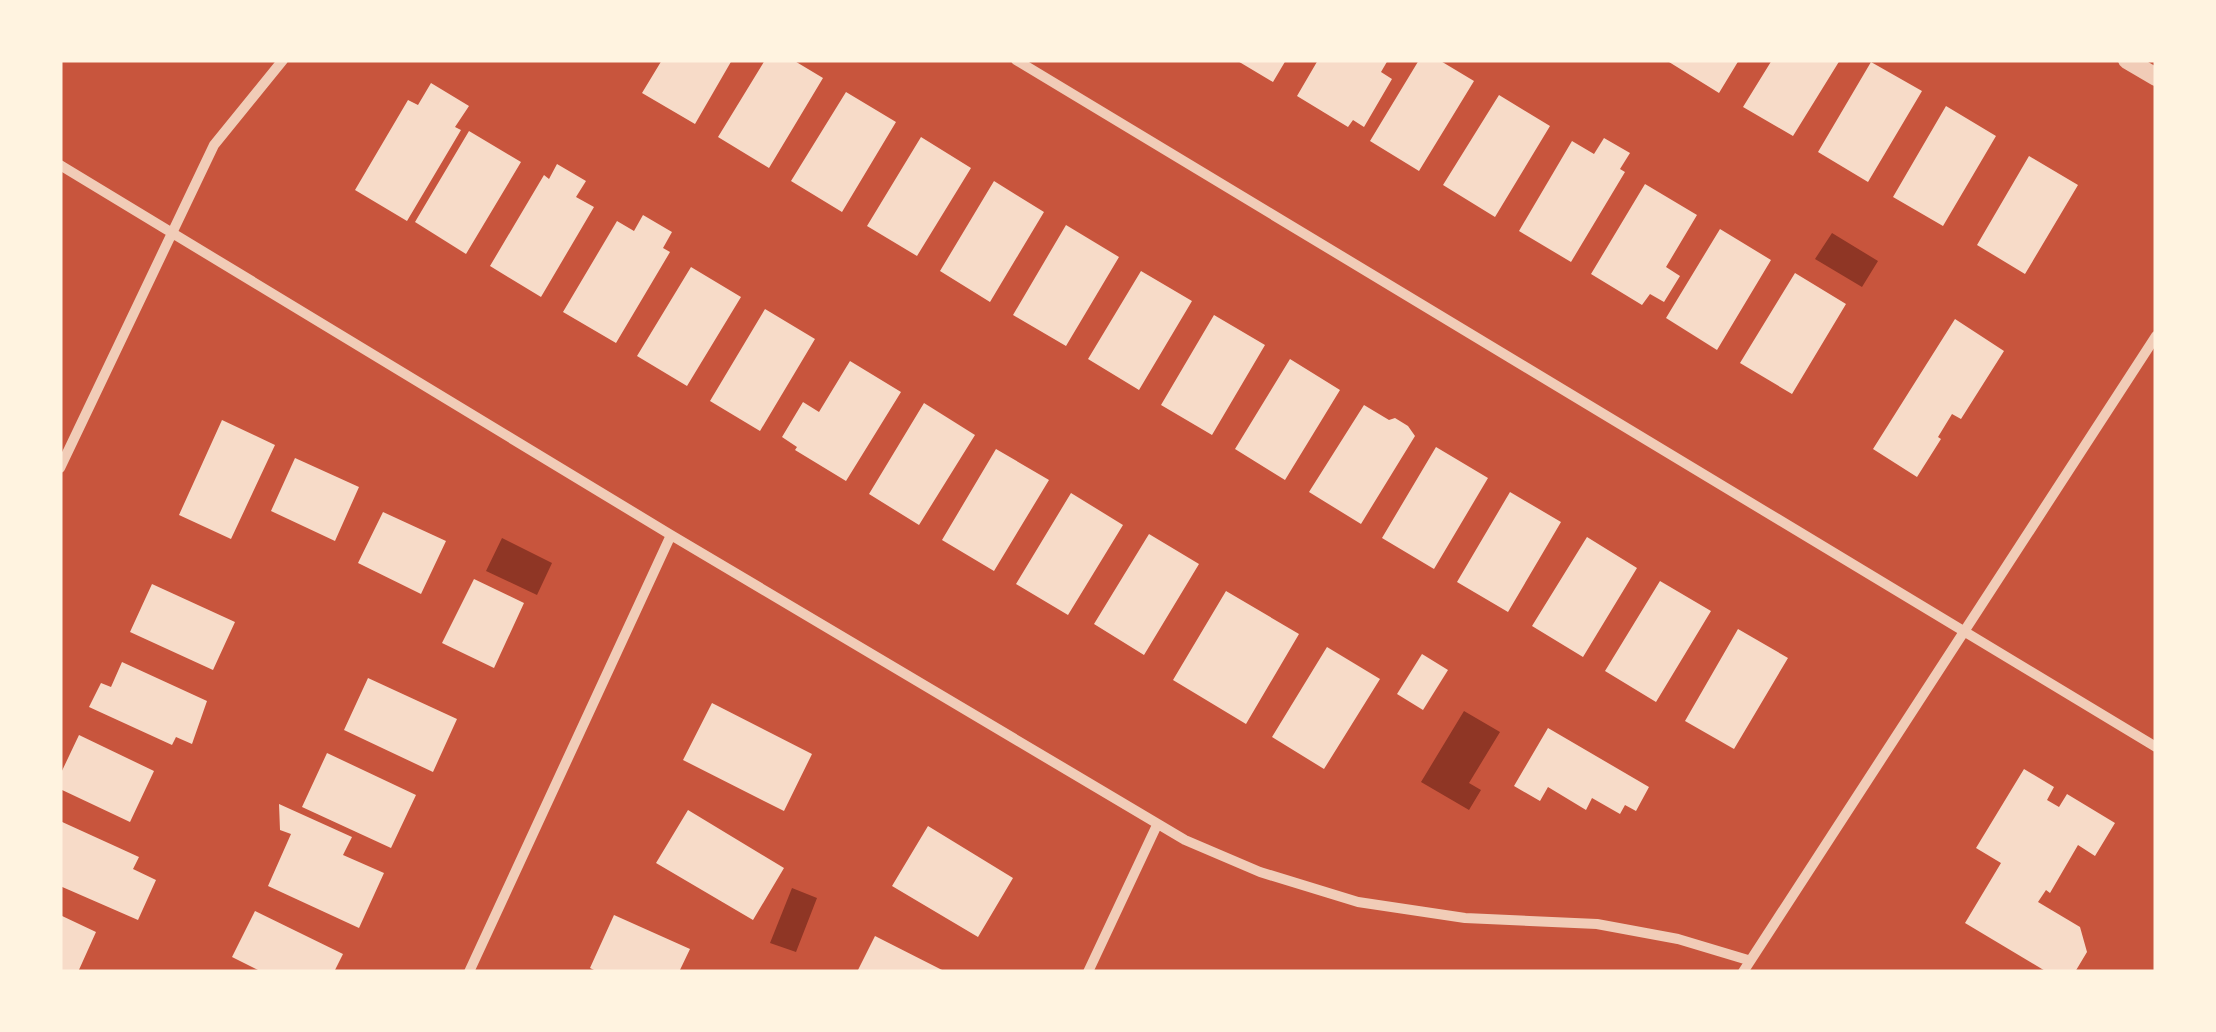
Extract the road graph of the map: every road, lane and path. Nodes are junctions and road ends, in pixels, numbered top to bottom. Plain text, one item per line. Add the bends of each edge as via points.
1 (282, 60) edge
2 (1016, 60) edge
3 (2128, 60) edge
4 (2156, 77) edge
5 (60, 165) edge
6 (170, 232) junction
7 (2156, 336) edge
8 (60, 468) edge
9 (671, 535) junction
10 (1966, 631) junction
11 (2156, 747) edge
12 (1157, 825) junction
13 (1745, 966) edge
14 (469, 972) edge
15 (1088, 972) edge

1 - 6 street via 214,145
2 - 10 street
3 - 4 street
5 - 6 street
6 - 8 street
6 - 9 street
7 - 10 street
9 - 12 street
9 - 14 street
10 - 11 street
10 - 13 street
12 - 13 street via 1260,872 1358,902 1465,918 1597,924 1678,939
12 - 15 street

